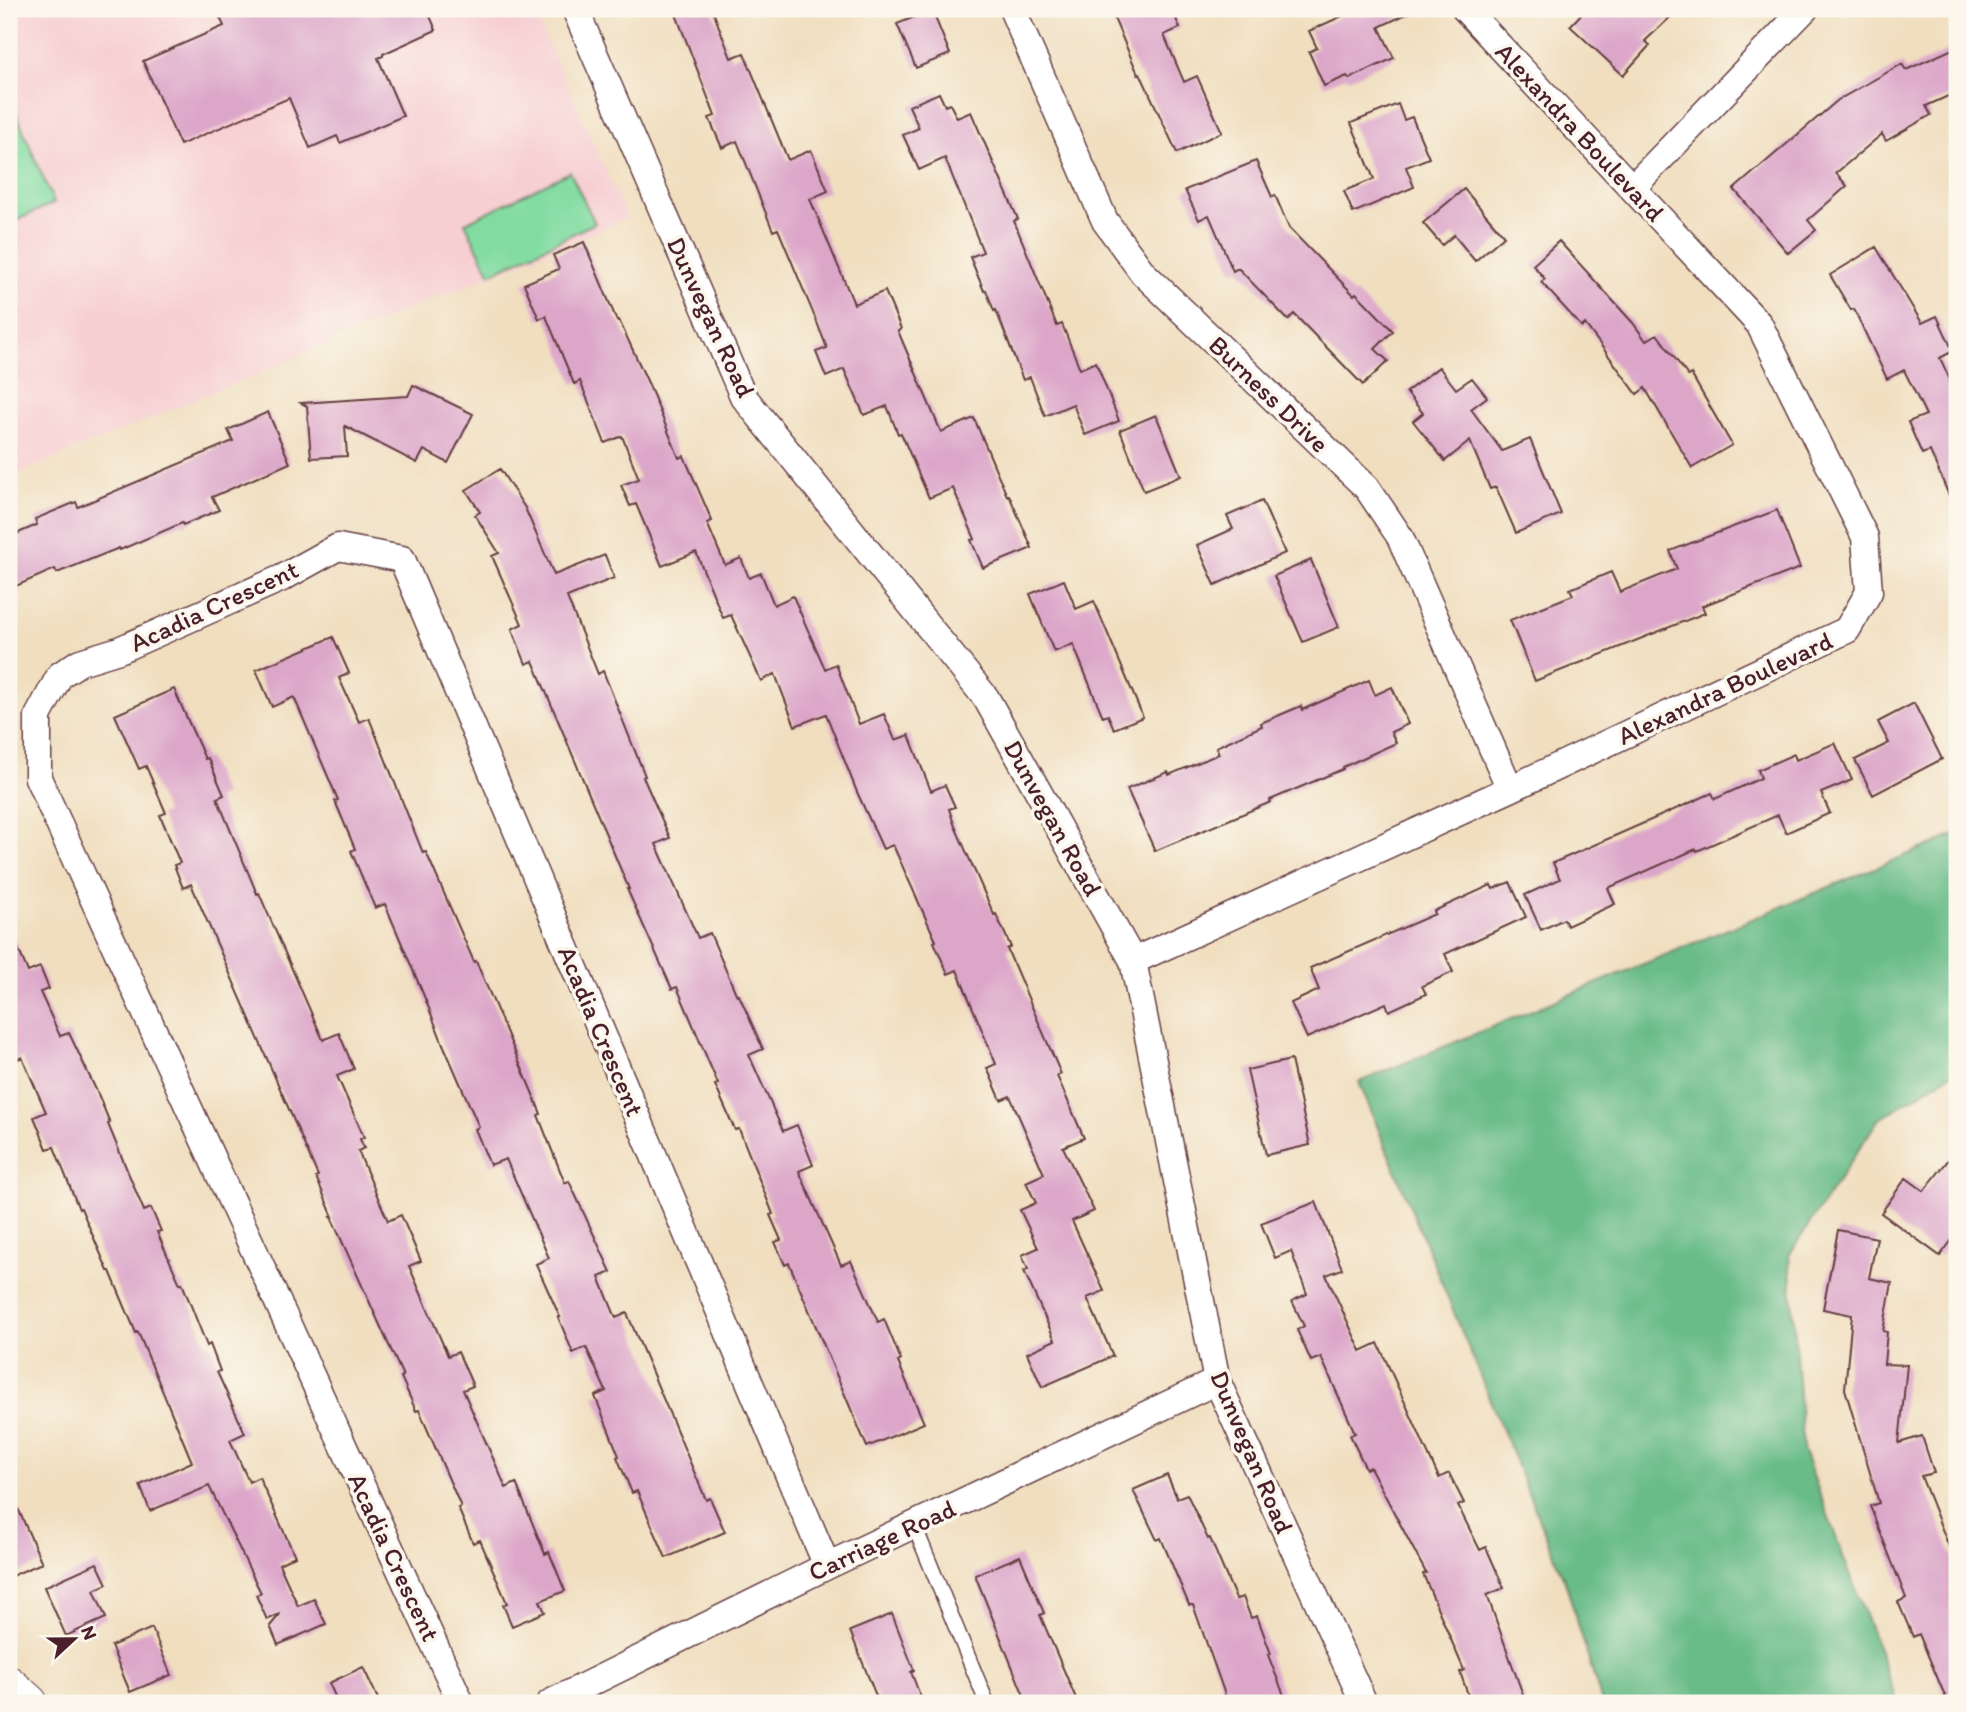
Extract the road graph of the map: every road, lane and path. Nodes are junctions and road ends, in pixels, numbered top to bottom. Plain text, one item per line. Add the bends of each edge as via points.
1 (575, 9) edge
2 (1012, 9) edge
3 (1465, 9) edge
4 (1805, 9) edge
5 (1633, 187) junction
6 (1510, 789) junction
7 (1133, 961) junction
8 (1217, 1381) junction
9 (914, 1525) junction
10 (827, 1566) junction
11 (9, 1685) edge
12 (29, 1703) edge
13 (461, 1703) edge
14 (552, 1703) edge
15 (987, 1703) edge
16 (1364, 1703) edge

1 - 7 street, Dunvegan Road via 743,397 986,698
2 - 6 street, Burness Drive via 1105,221 1143,273 1367,488 1400,537
3 - 5 street, Alexandra Boulevard
4 - 5 street
5 - 6 street, Alexandra Boulevard via 1759,324 1865,537 1869,592 1847,631
6 - 7 street, Alexandra Boulevard
7 - 8 street, Dunvegan Road
8 - 9 street, Carriage Road
8 - 16 street, Dunvegan Road
9 - 10 street, Carriage Road
9 - 15 lane
10 - 13 street, Acadia Crescent via 402,559 338,547 282,578 119,650 80,662 60,675 38,716 38,778
10 - 14 street, Carriage Road
11 - 12 street

